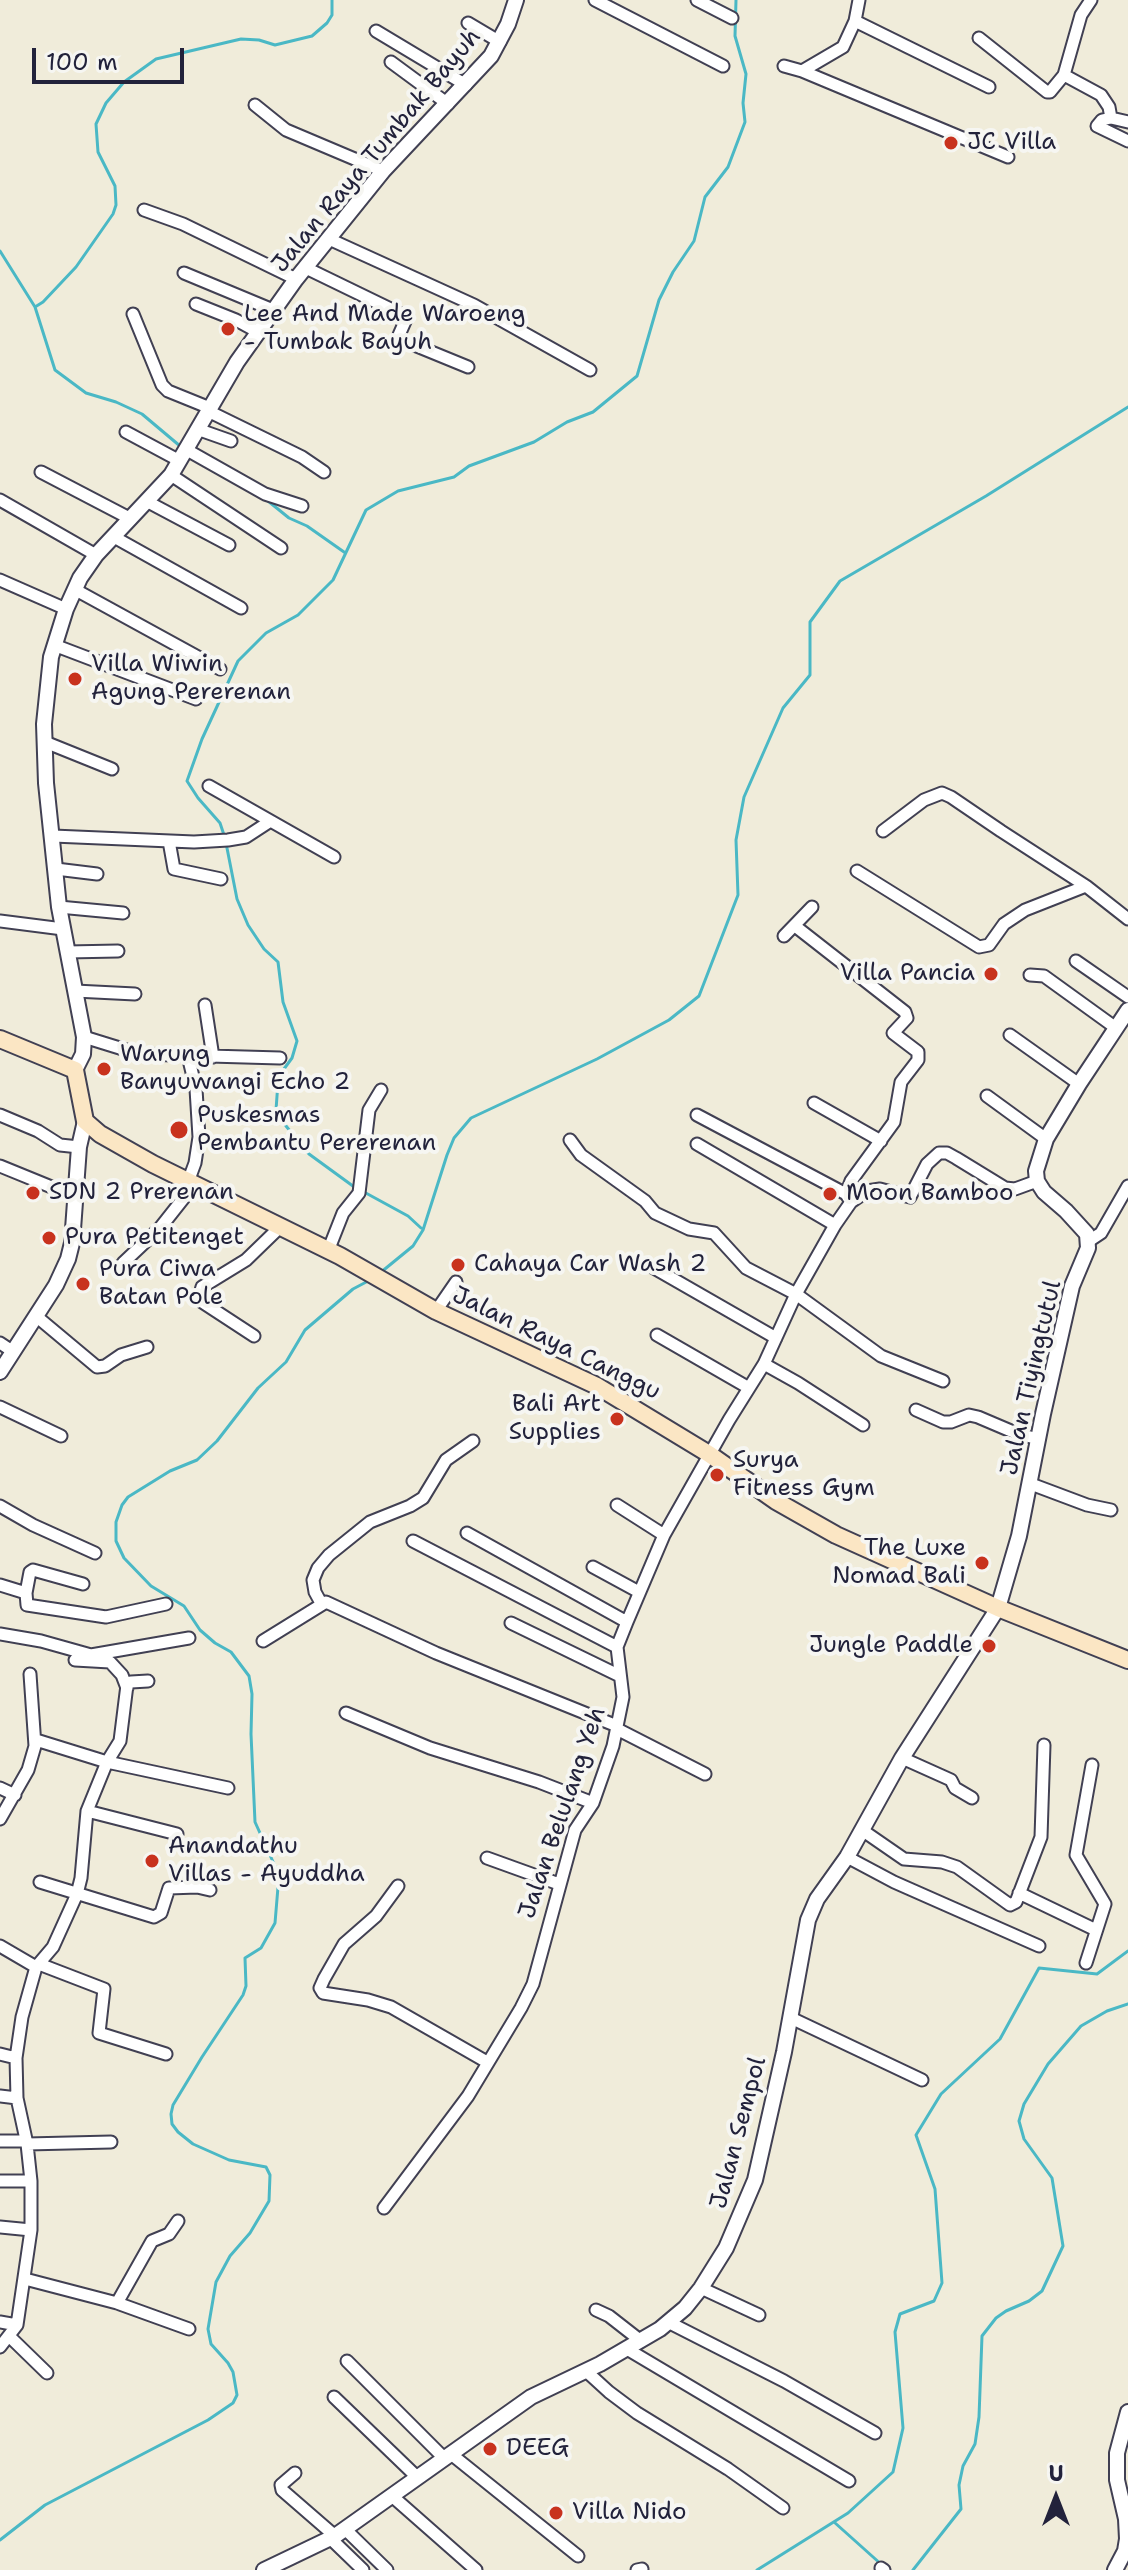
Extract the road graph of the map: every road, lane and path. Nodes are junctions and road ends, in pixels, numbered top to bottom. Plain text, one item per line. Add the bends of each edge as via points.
1 (516, 0) edge
2 (595, 0) edge
3 (697, 0) edge
4 (859, 0) edge
5 (1091, 0) edge
6 (732, 18) dead end
7 (855, 21) junction
8 (468, 23) dead end
9 (376, 31) dead end
10 (979, 38) dead end
11 (500, 42) junction
12 (391, 62) dead end
13 (723, 66) dead end
14 (784, 66) dead end
15 (802, 71) junction
16 (1064, 75) junction
17 (466, 85) junction
18 (989, 87) dead end
19 (448, 104) junction
20 (255, 105) dead end
21 (1111, 118) junction
22 (1128, 122) edge
23 (1128, 141) edge
24 (1008, 157) dead end
25 (383, 171) junction
26 (144, 210) dead end
27 (329, 239) junction
28 (184, 273) dead end
29 (301, 274) junction
30 (196, 304) dead end
31 (273, 310) junction
32 (133, 314) dead end
33 (258, 332) junction
34 (468, 367) dead end
35 (590, 370) dead end
36 (209, 409) junction
37 (197, 429) junction
38 (126, 432) dead end
39 (231, 441) dead end
40 (183, 456) junction
41 (41, 472) dead end
42 (324, 472) dead end
43 (171, 475) junction
44 (0, 500) edge
45 (148, 502) junction
46 (302, 506) dead end
47 (131, 519) junction
48 (114, 537) junction
49 (229, 545) dead end
50 (281, 548) dead end
51 (96, 555) junction
52 (0, 580) edge
53 (74, 589) junction
54 (241, 608) dead end
55 (66, 609) junction
56 (54, 645) junction
57 (220, 669) dead end
58 (196, 699) dead end
59 (45, 742) junction
60 (112, 769) dead end
61 (209, 786) dead end
62 (269, 822) junction
63 (883, 831) dead end
64 (53, 836) junction
65 (169, 841) junction
66 (334, 857) dead end
67 (56, 869) junction
68 (857, 871) dead end
69 (97, 874) dead end
70 (221, 879) dead end
71 (1086, 886) junction
72 (59, 907) junction
73 (812, 907) dead end
74 (123, 913) dead end
75 (1128, 919) edge
76 (0, 921) edge
77 (795, 926) junction
78 (63, 929) junction
79 (784, 936) dead end
80 (118, 951) dead end
81 (67, 952) junction
82 (1076, 961) dead end
83 (1030, 975) dead end
84 (75, 991) junction
85 (135, 994) dead end
86 (1128, 997) edge
87 (205, 1005) dead end
88 (1123, 1020) edge
89 (1010, 1035) dead end
90 (84, 1037) junction
91 (0, 1039) edge
92 (188, 1056) junction
93 (213, 1057) junction
94 (280, 1058) dead end
95 (75, 1070) junction
96 (1079, 1084) junction
97 (381, 1090) dead end
98 (987, 1096) dead end
99 (814, 1103) dead end
100 (0, 1115) edge
101 (697, 1115) dead end
102 (85, 1121) junction
103 (100, 1134) junction
104 (1046, 1139) junction
105 (570, 1140) dead end
106 (881, 1141) junction
107 (697, 1144) dead end
108 (80, 1152) junction
109 (0, 1166) edge
110 (1037, 1181) junction
111 (191, 1184) junction
112 (1128, 1186) edge
113 (76, 1197) junction
114 (849, 1198) junction
115 (835, 1225) junction
116 (279, 1228) junction
117 (1089, 1241) junction
118 (328, 1251) junction
119 (123, 1263) dead end
120 (647, 1264) dead end
121 (456, 1282) dead end
122 (796, 1294) junction
123 (436, 1311) junction
124 (36, 1316) junction
125 (657, 1335) dead end
126 (254, 1336) dead end
127 (776, 1338) junction
128 (6, 1347) edge
129 (147, 1347) dead end
130 (764, 1364) junction
131 (0, 1372) edge
132 (943, 1381) dead end
133 (749, 1388) junction
134 (0, 1407) edge
135 (916, 1410) dead end
136 (863, 1425) dead end
137 (61, 1436) dead end
138 (1039, 1439) junction
139 (473, 1441) dead end
140 (709, 1454) junction
141 (1031, 1484) junction
142 (617, 1505) dead end
143 (0, 1506) edge
144 (1111, 1510) dead end
145 (467, 1533) dead end
146 (664, 1535) junction
147 (413, 1541) dead end
148 (95, 1553) dead end
149 (593, 1567) dead end
150 (83, 1584) dead end
151 (0, 1585) edge
152 (639, 1592) junction
153 (26, 1593) junction
154 (321, 1603) junction
155 (166, 1604) dead end
156 (998, 1608) junction
157 (627, 1622) junction
158 (511, 1623) dead end
159 (0, 1634) edge
160 (189, 1638) dead end
161 (263, 1641) dead end
162 (617, 1647) junction
163 (75, 1660) dead end
164 (1128, 1660) edge
165 (30, 1674) dead end
166 (620, 1676) junction
167 (148, 1681) dead end
168 (127, 1688) junction
169 (346, 1713) dead end
170 (617, 1728) junction
171 (36, 1740) junction
172 (1044, 1745) dead end
173 (902, 1758) junction
174 (107, 1762) junction
175 (1092, 1765) dead end
176 (705, 1774) dead end
177 (0, 1788) edge
178 (228, 1788) dead end
179 (15, 1795) junction
180 (972, 1798) dead end
181 (593, 1803) junction
182 (87, 1811) junction
183 (0, 1819) edge
184 (862, 1830) junction
185 (177, 1834) dead end
186 (847, 1857) junction
187 (487, 1858) dead end
188 (40, 1882) dead end
189 (559, 1884) junction
190 (398, 1886) dead end
191 (210, 1890) dead end
192 (1019, 1893) junction
193 (77, 1894) junction
194 (1096, 1930) junction
195 (0, 1946) edge
196 (1039, 1946) dead end
197 (1086, 1963) dead end
198 (37, 1966) junction
199 (791, 2018) junction
200 (0, 2054) edge
201 (166, 2054) dead end
202 (16, 2058) junction
203 (487, 2062) junction
204 (922, 2080) dead end
205 (0, 2096) edge
206 (17, 2098) junction
207 (0, 2141) edge
208 (27, 2142) junction
209 (111, 2142) dead end
210 (0, 2181) edge
211 (31, 2181) junction
212 (384, 2208) dead end
213 (178, 2221) dead end
214 (0, 2227) edge
215 (31, 2230) junction
216 (25, 2279) junction
217 (701, 2288) junction
218 (117, 2303) junction
219 (596, 2310) dead end
220 (759, 2315) dead end
221 (0, 2322) edge
222 (668, 2322) junction
223 (17, 2325) junction
224 (189, 2329) dead end
225 (9, 2336) junction
226 (641, 2341) junction
227 (0, 2347) edge
228 (627, 2349) junction
229 (347, 2361) dead end
230 (586, 2371) junction
231 (47, 2373) dead end
232 (334, 2397) dead end
233 (1128, 2412) edge
234 (875, 2433) dead end
235 (448, 2456) junction
236 (295, 2473) dead end
237 (418, 2478) junction
238 (849, 2481) dead end
239 (392, 2496) junction
240 (783, 2508) dead end
241 (337, 2534) junction
242 (578, 2556) dead end
243 (264, 2570) edge
244 (363, 2570) edge
245 (387, 2570) edge
246 (476, 2570) edge
247 (1115, 2570) edge

1 - 11 street, Jalan Raya Tumbak Bayuh
2 - 13 street
3 - 6 street
4 - 7 street
5 - 16 street via 1081,15
7 - 15 street via 843,47
7 - 18 street
8 - 11 street
9 - 17 street
10 - 16 street via 1047,92
11 - 17 street, Jalan Raya Tumbak Bayuh
12 - 19 street
14 - 15 street
15 - 24 street
16 - 21 street via 1101,95
17 - 19 street, Jalan Raya Tumbak Bayuh
19 - 25 street, Jalan Raya Tumbak Bayuh
20 - 25 street via 286,130
21 - 22 street
21 - 23 street via 1097,126
25 - 27 street, Jalan Raya Tumbak Bayuh
26 - 29 street
27 - 29 street, Jalan Raya Tumbak Bayuh
27 - 35 street via 474,305
28 - 31 street
29 - 31 street, Jalan Raya Tumbak Bayuh
29 - 34 street via 407,317 402,340
30 - 33 street
31 - 33 street, Jalan Raya Tumbak Bayuh
32 - 36 street via 162,385
33 - 36 street, Jalan Raya Tumbak Bayuh
36 - 37 street, Jalan Raya Tumbak Bayuh
36 - 42 street
37 - 39 street
37 - 40 street, Jalan Raya Tumbak Bayuh
38 - 40 street
40 - 43 street, Jalan Raya Tumbak Bayuh
40 - 46 street
41 - 47 street
43 - 45 street, Jalan Raya Tumbak Bayuh
43 - 50 street
44 - 51 street
45 - 47 street, Jalan Raya Tumbak Bayuh
45 - 49 street
47 - 48 street, Jalan Raya Tumbak Bayuh
48 - 51 street, Jalan Raya Tumbak Bayuh
48 - 54 street
51 - 53 street, Jalan Raya Tumbak Bayuh
52 - 55 street
53 - 55 street, Jalan Raya Tumbak Bayuh
53 - 57 street
55 - 56 street, Jalan Raya Tumbak Bayuh
56 - 58 street
56 - 59 street, Jalan Raya Tumbak Bayuh
59 - 60 street
59 - 64 street, Jalan Raya Tumbak Bayuh
61 - 62 street
62 - 65 street via 246,837
62 - 66 street
63 - 71 street via 942,793
64 - 65 street
64 - 67 street, Jalan Raya Tumbak Bayuh
65 - 70 street via 174,869
67 - 69 street
67 - 72 street, Jalan Raya Tumbak Bayuh
68 - 71 street via 979,947 989,945 1004,924 1025,910
71 - 75 street
72 - 74 street
72 - 78 street, Jalan Raya Tumbak Bayuh
73 - 77 street
76 - 78 street
77 - 79 street
77 - 106 street, Jalan Belulang Yeh via 905,1012 907,1018 893,1033 918,1052 918,1060 901,1082 894,1122
78 - 81 street, Jalan Raya Tumbak Bayuh
80 - 81 street
81 - 84 street, Jalan Raya Tumbak Bayuh
82 - 86 street
83 - 88 street via 1044,976
84 - 85 street
84 - 90 street, Jalan Raya Tumbak Bayuh
87 - 93 street
88 - 96 street
89 - 96 street
90 - 92 street via 139,1054
90 - 95 street, Jalan Raya Tumbak Bayuh
91 - 95 main road
92 - 93 street
92 - 111 street via 199,1137
93 - 94 street
95 - 102 main road
96 - 104 street
97 - 118 street via 369,1110 359,1193 343,1213
98 - 104 street
99 - 106 street
100 - 108 street
101 - 114 street
102 - 103 main road, Jalan Raya Canggu
102 - 108 street
103 - 108 street
103 - 111 main road, Jalan Raya Canggu
104 - 110 street
105 - 122 street via 581,1155 655,1213 689,1229 714,1233 746,1268
106 - 114 street, Jalan Belulang Yeh via 851,1181
107 - 115 street
108 - 113 street
109 - 113 street
110 - 114 street via 1005,1188 939,1153 910,1197 873,1189
110 - 117 street
111 - 116 main road, Jalan Raya Canggu
111 - 119 street via 160,1228
112 - 117 street via 1101,1233
113 - 124 street via 68,1259
114 - 115 street, Jalan Belulang Yeh
115 - 122 street, Jalan Belulang Yeh
116 - 118 main road, Jalan Raya Canggu
116 - 126 street via 246,1260 202,1287 200,1294 202,1302
117 - 138 street, Jalan Tiyingtutul via 1072,1286
118 - 123 main road, Jalan Raya Canggu
120 - 127 street
121 - 123 street
122 - 127 street, Jalan Belulang Yeh
122 - 132 street via 881,1356
123 - 140 main road, Jalan Raya Canggu via 597,1386
124 - 128 street
124 - 129 street via 97,1367
125 - 133 street
127 - 130 street, Jalan Belulang Yeh
128 - 131 street
130 - 133 street, Jalan Belulang Yeh
130 - 136 street
133 - 140 street, Jalan Belulang Yeh
134 - 137 street
135 - 138 street via 943,1422 978,1417
138 - 141 street, Jalan Tiyingtutul
139 - 154 street via 446,1460 423,1498 370,1522 329,1555 313,1580
140 - 146 street, Jalan Belulang Yeh
140 - 156 main road, Jalan Raya Canggu via 824,1529
141 - 144 street
141 - 156 street, Jalan Tiyingtutul
142 - 146 street
143 - 148 street
145 - 157 street
146 - 152 street, Jalan Belulang Yeh
147 - 162 street
149 - 152 street
150 - 153 street via 33,1570
151 - 153 street
152 - 157 street, Jalan Belulang Yeh
153 - 155 street via 27,1605 106,1617
154 - 161 street
154 - 170 street
156 - 164 main road, Jalan Raya Canggu
156 - 173 street, Jalan Sempol
157 - 162 street, Jalan Belulang Yeh
158 - 166 street
159 - 160 street via 91,1655
162 - 166 street, Jalan Belulang Yeh
163 - 168 street via 110,1662
165 - 171 street
166 - 170 street, Jalan Belulang Yeh via 623,1697
167 - 168 street via 131,1682
168 - 174 street via 120,1741
169 - 181 street via 430,1748
170 - 176 street
170 - 181 street, Jalan Belulang Yeh
171 - 174 street
171 - 179 street
172 - 192 street via 1041,1837
173 - 180 street via 951,1780
173 - 184 street, Jalan Sempol
174 - 178 street
174 - 182 street
175 - 194 street via 1076,1855 1105,1904
177 - 179 street
179 - 183 street
181 - 189 street, Jalan Belulang Yeh via 575,1830
182 - 185 street
182 - 193 street
184 - 186 street, Jalan Sempol
184 - 192 street via 904,1859 957,1867 1004,1903 1016,1902
186 - 196 street
186 - 199 street, Jalan Sempol via 808,1920
187 - 189 street
188 - 193 street
189 - 203 street, Jalan Belulang Yeh via 533,1984
190 - 203 street via 376,1916 344,1944 320,1988 323,1993 391,2007
191 - 193 street via 169,1888 161,1913 154,1917
192 - 194 street
193 - 198 street via 53,1947
194 - 197 street
195 - 198 street
198 - 201 street via 104,1989 99,2033
198 - 202 street
199 - 204 street
199 - 217 street, Jalan Sempol via 755,2180 726,2248
200 - 202 street
202 - 206 street
203 - 212 street, Jalan Belulang Yeh via 468,2096
205 - 206 street
206 - 208 street
207 - 208 street
208 - 209 street
208 - 211 street
210 - 211 street
211 - 215 street
213 - 218 street via 169,2234 152,2241
214 - 215 street
215 - 216 street
216 - 218 street
216 - 223 street
217 - 220 street
217 - 222 street, Jalan Sempol
218 - 224 street
219 - 226 street
221 - 223 street
222 - 226 street, Jalan Sempol
222 - 234 street
223 - 225 street
225 - 227 street
225 - 231 street
226 - 228 street, Jalan Sempol
228 - 230 street, Jalan Sempol
228 - 238 street
229 - 235 street
230 - 235 street, Jalan Sempol via 531,2397
230 - 240 street via 637,2413
232 - 237 street
233 - 247 street via 1117,2453 1127,2539
235 - 237 street, Jalan Sempol
235 - 242 street
236 - 241 street via 282,2490
237 - 239 street, Jalan Sempol
239 - 241 street, Jalan Sempol
239 - 246 street
241 - 243 street, Jalan Sempol
241 - 244 street
241 - 245 street

